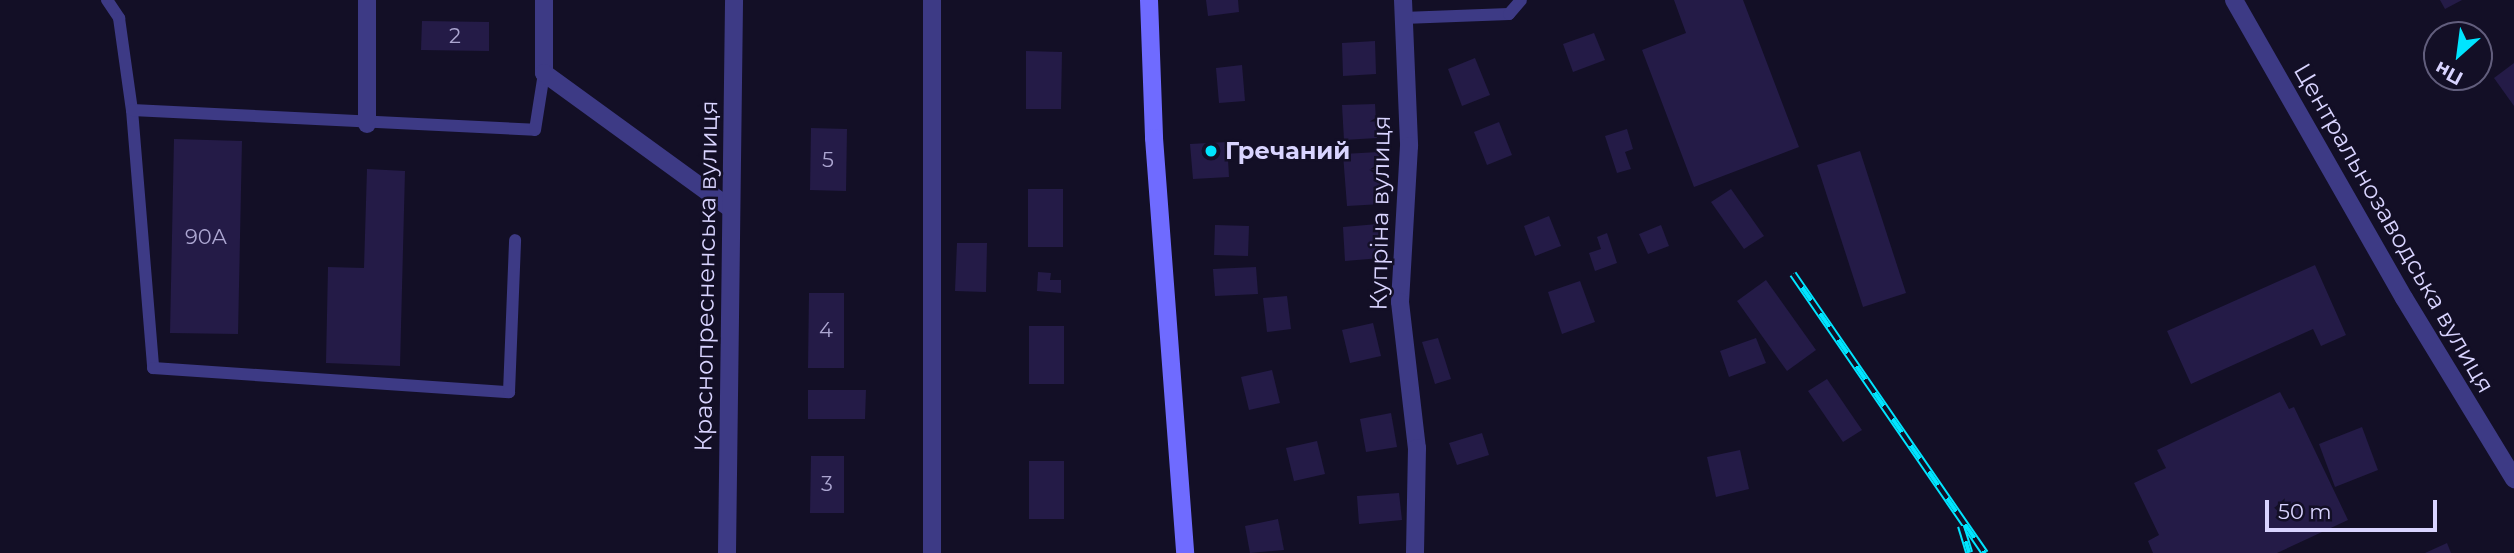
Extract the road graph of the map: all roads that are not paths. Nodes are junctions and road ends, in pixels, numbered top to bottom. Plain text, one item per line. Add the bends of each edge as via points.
1 (107, 0) edge
2 (367, 0) edge
3 (544, 0) edge
4 (734, 0) edge
5 (932, 0) edge
6 (1150, 0) edge
7 (1521, 0) edge
8 (2234, 0) edge
9 (1403, 9) edge
10 (544, 73) junction
11 (132, 110) junction
12 (367, 124) junction
13 (731, 209) junction
14 (515, 240) dead end
15 (2514, 479) edge
16 (727, 553) edge
17 (932, 553) edge
18 (1185, 553) edge
19 (1415, 553) edge

1 - 11 lane via 119,18
2 - 12 street
3 - 10 street
4 - 13 street, Краснопресненська вулиця
5 - 17 street
6 - 18 main road via 1154,138
7 - 9 lane via 1509,15
8 - 15 street, Центральнозаводська вулиця via 2404,298
9 - 19 street, Купріна вулиця via 1409,146 1400,302 1417,448
10 - 12 lane via 535,130
10 - 13 street
11 - 12 lane
11 - 14 lane via 153,368 509,392
13 - 16 street, Краснопресненська вулиця

